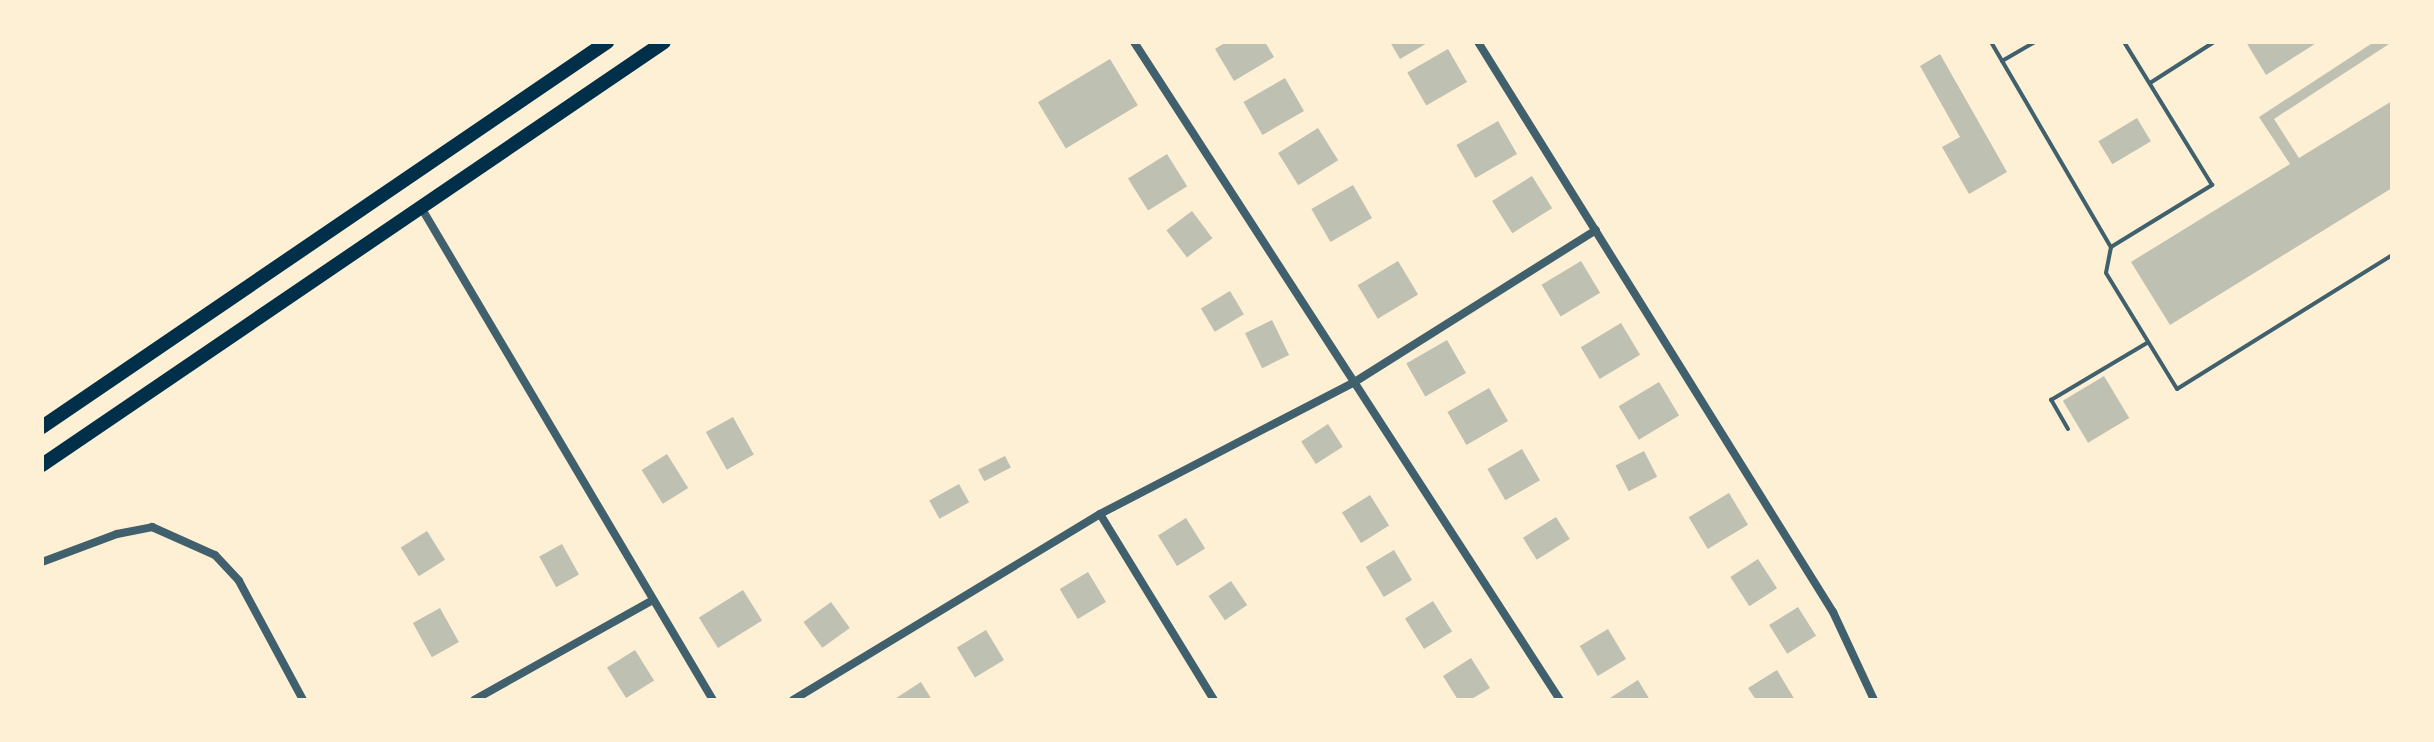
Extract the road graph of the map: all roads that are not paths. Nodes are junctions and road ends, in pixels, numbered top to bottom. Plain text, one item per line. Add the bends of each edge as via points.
1 (607, 42) edge
2 (664, 42) edge
3 (1134, 42) edge
4 (1478, 42) edge
5 (1991, 42) edge
6 (2035, 42) edge
7 (2124, 42) edge
8 (2214, 42) edge
9 (2002, 61) junction
10 (2150, 83) junction
11 (422, 209) junction
12 (1596, 230) junction
13 (2111, 247) junction
14 (2392, 255) edge
15 (2148, 342) junction
16 (1353, 383) junction
17 (42, 427) edge
18 (2068, 429) dead end
19 (42, 465) edge
20 (1100, 514) junction
21 (42, 562) edge
22 (653, 600) junction
23 (303, 700) edge
24 (474, 700) edge
25 (713, 700) edge
26 (793, 700) edge
27 (1214, 700) edge
28 (1560, 700) edge
29 (1874, 700) edge

1 - 17 main road
2 - 11 main road
3 - 16 street
4 - 12 street
5 - 9 lane
6 - 9 lane
7 - 10 lane
8 - 10 lane
9 - 13 lane
10 - 13 lane via 2212,185
11 - 19 main road
11 - 22 street
12 - 16 street
12 - 29 street via 1833,612
13 - 15 lane via 2106,273
14 - 15 lane via 2177,389
15 - 18 lane via 2051,400
16 - 20 street
16 - 28 street
20 - 26 street
20 - 27 street
21 - 23 street via 152,527 215,555 239,581
22 - 24 street
22 - 25 street

